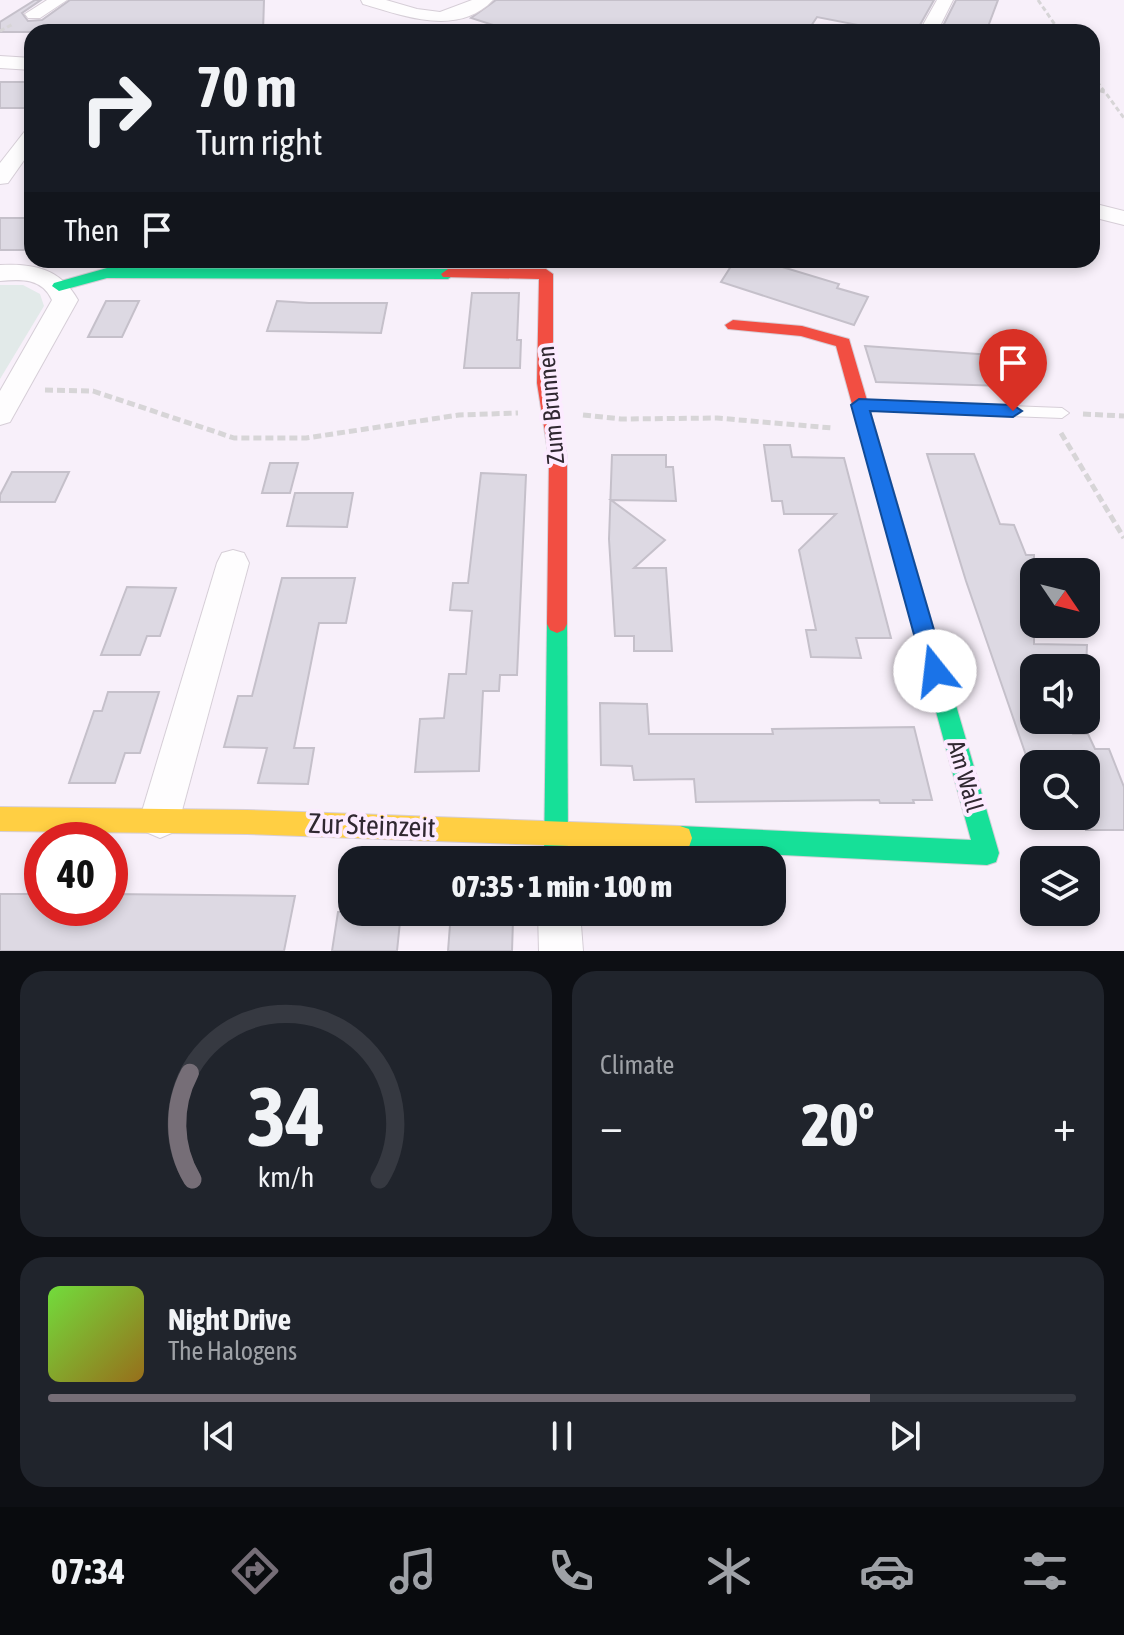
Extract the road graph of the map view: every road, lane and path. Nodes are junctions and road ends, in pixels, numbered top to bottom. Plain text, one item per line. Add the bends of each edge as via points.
1 (59, 0) edge
2 (369, 0) edge
3 (485, 0) edge
4 (945, 0) edge
5 (1038, 0) edge
6 (34, 14) dead end
7 (448, 18) junction
8 (458, 24) edge
9 (932, 24) edge
10 (1054, 24) edge
11 (0, 62) edge
12 (24, 64) edge
13 (1100, 85) edge
14 (1100, 91) edge
15 (1105, 92) junction
16 (1124, 118) edge
17 (24, 146) edge
18 (0, 178) edge
19 (1100, 212) edge
20 (1124, 218) edge
21 (0, 273) edge
22 (59, 286) junction
23 (733, 325) dead end
24 (14, 390) junction
25 (859, 405) junction
26 (552, 412) junction
27 (1044, 413) junction
28 (1062, 413) joint
29 (0, 415) edge
30 (1124, 416) edge
31 (865, 428) junction
32 (1124, 538) edge
33 (233, 563) dead end
34 (160, 818) junction
35 (0, 819) edge
36 (555, 832) junction
37 (556, 846) edge
38 (560, 926) edge
39 (561, 951) edge

1 - 6 street
2 - 7 street via 429,18
3 - 7 street
4 - 9 street
5 - 10 path
7 - 8 street
11 - 12 street
13 - 15 path
14 - 15 path
15 - 16 path
17 - 18 street
19 - 20 street
21 - 22 street via 49,277
22 - 24 street via 65,300
22 - 26 street, Zum Brunnen via 107,273 546,274 545,383
23 - 25 street, Am Wall via 802,331 843,343
24 - 26 path via 93,391 234,438 306,438 459,415
24 - 29 street
25 - 27 lane
25 - 31 street, Am Wall
26 - 31 path
26 - 36 street, Zum Brunnen via 558,458
27 - 28 lane
27 - 32 path via 1065,438
28 - 30 path
31 - 36 street, Am Wall via 987,853
33 - 34 street
34 - 35 street, Zur Steinzeit
34 - 36 street, Zur Steinzeit
36 - 37 street
38 - 39 street

